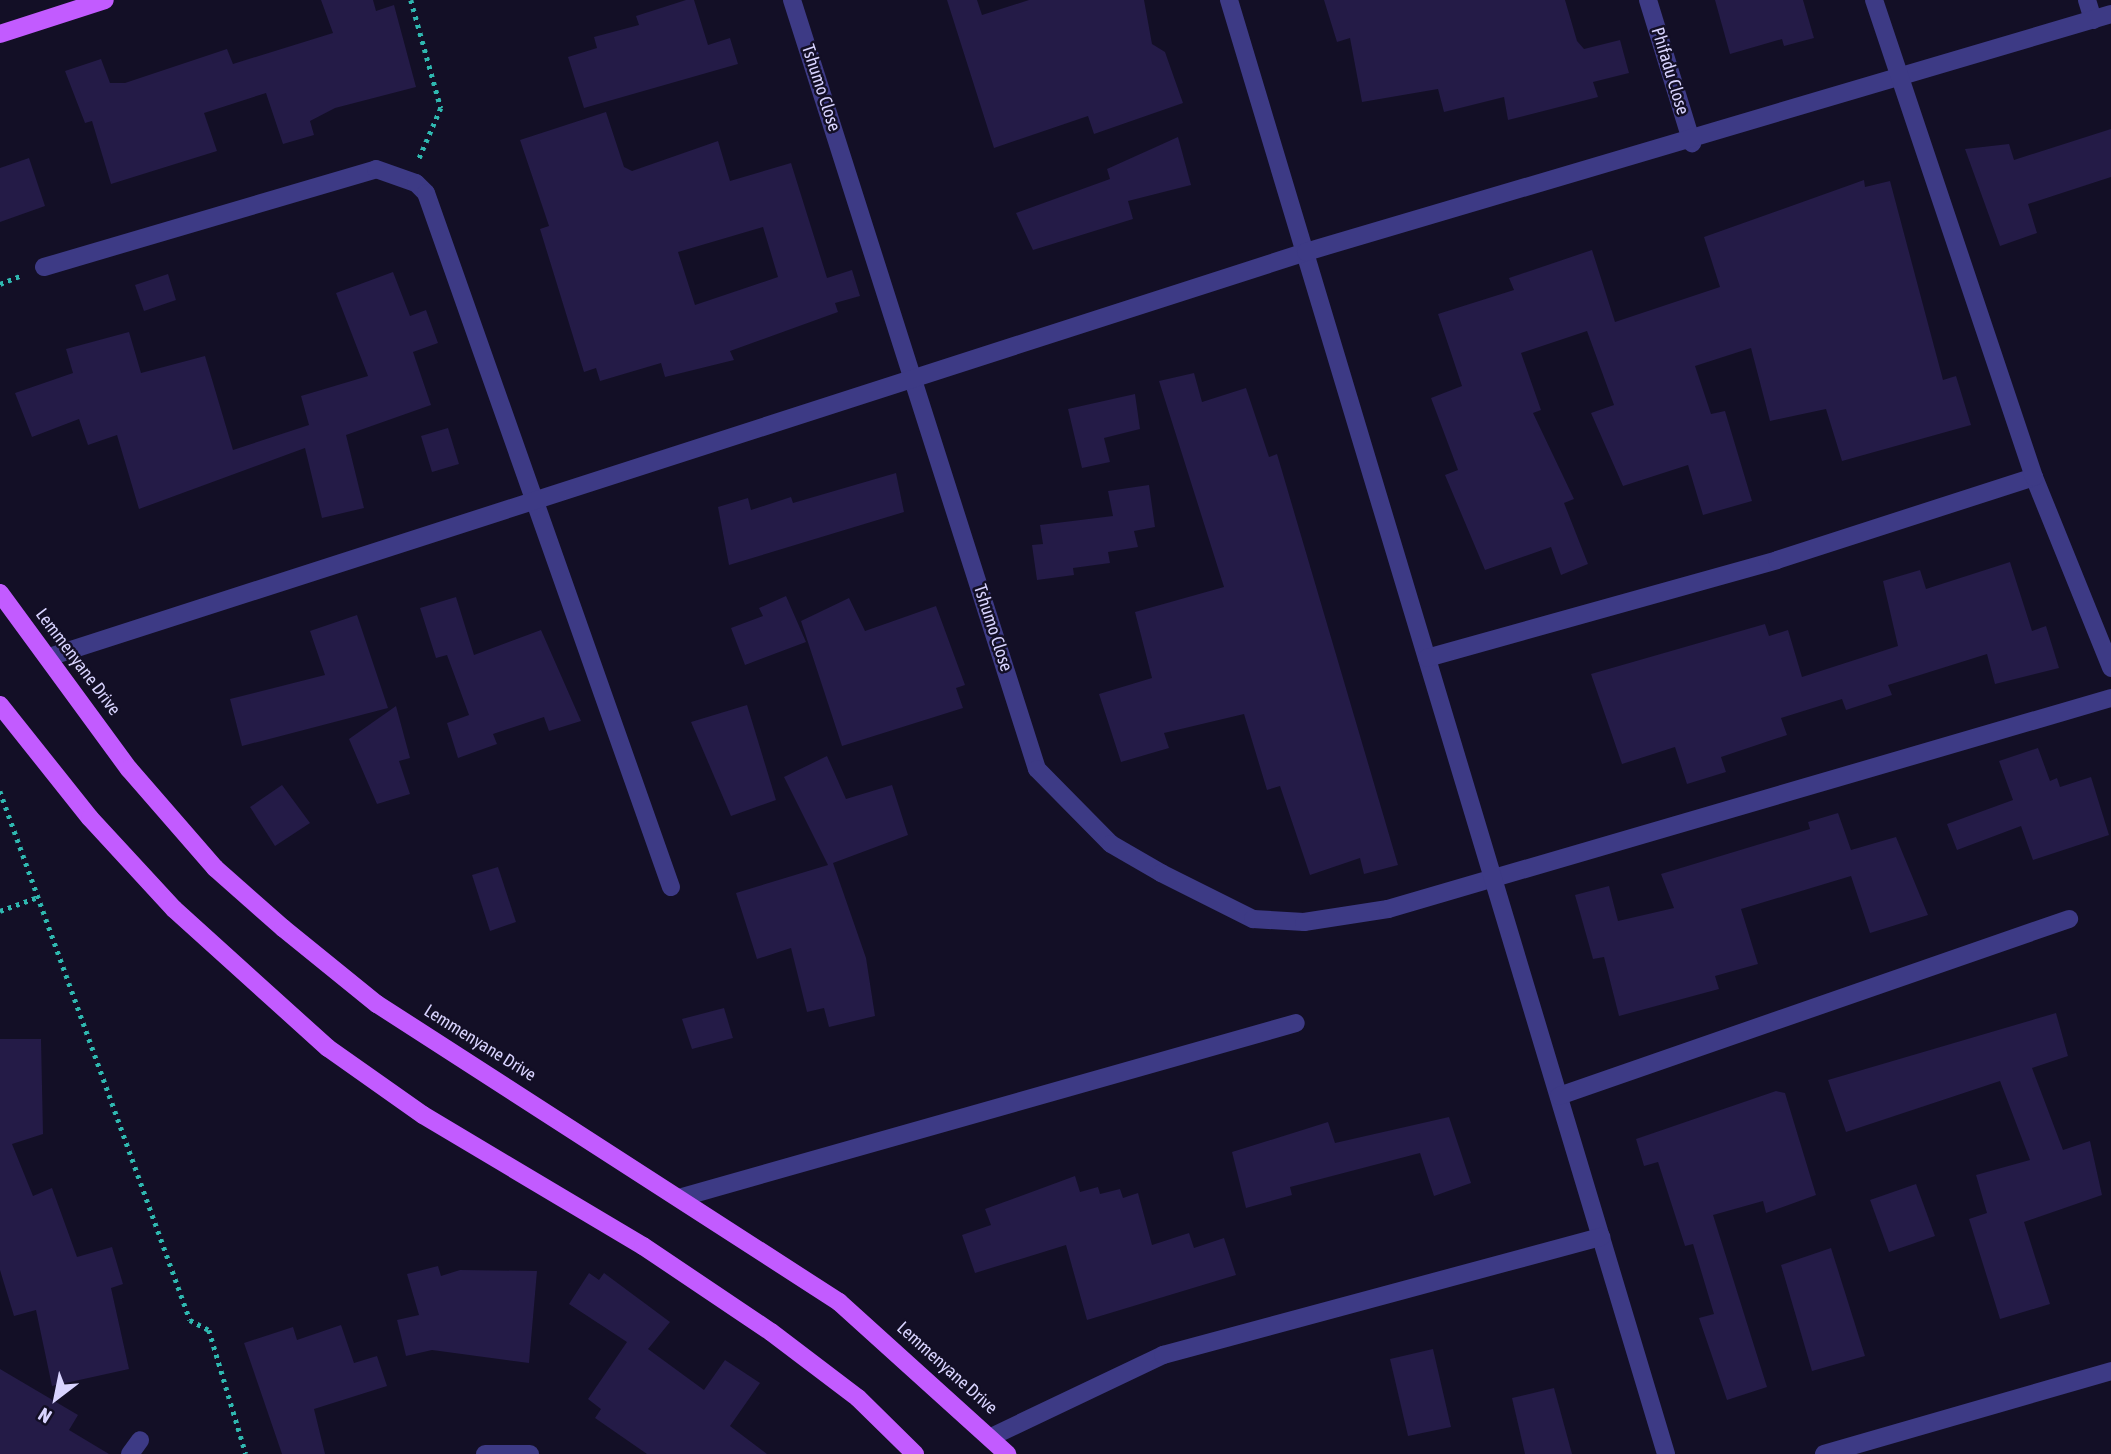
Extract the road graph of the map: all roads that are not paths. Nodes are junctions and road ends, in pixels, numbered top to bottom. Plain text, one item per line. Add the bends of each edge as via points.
1 (105, 0) edge
2 (792, 0) edge
3 (1229, 0) edge
4 (1648, 0) edge
5 (1874, 0) edge
6 (2088, 0) edge
7 (2111, 14) edge
8 (2093, 20) junction
9 (0, 34) edge
10 (1899, 79) junction
11 (1692, 143) junction
12 (1306, 252) junction
13 (44, 267) dead end
14 (914, 381) junction
15 (2034, 477) junction
16 (534, 497) junction
17 (0, 593) edge
18 (48, 657) junction
19 (1427, 658) junction
20 (2111, 668) edge
21 (2111, 698) edge
22 (0, 705) edge
23 (1494, 880) junction
24 (671, 887) dead end
25 (2069, 919) dead end
26 (1296, 1023) dead end
27 (1559, 1096) junction
28 (680, 1198) junction
29 (1601, 1237) junction
30 (2111, 1371) edge
31 (991, 1437) junction
32 (485, 1454) edge
33 (530, 1454) edge
34 (915, 1454) edge
35 (1007, 1454) edge
36 (1666, 1454) edge
37 (1824, 1454) edge

1 - 9 main road
2 - 14 street, Tshumo Close
3 - 12 street
4 - 11 street, Phifadu Close
5 - 10 street
6 - 8 street
7 - 8 street
8 - 10 street
10 - 11 street
10 - 15 street
11 - 12 street
12 - 14 street
12 - 19 street
13 - 16 street via 376,169 410,179 426,193
14 - 16 street
14 - 23 street, Tshumo Close via 1037,769 1083,819 1161,873 1253,919 1304,922 1388,909
15 - 19 street via 1777,560
15 - 20 street
16 - 18 street
16 - 24 street
17 - 18 main road, Lemmenyane Drive
18 - 28 main road, Lemmenyane Drive via 129,769 215,868 283,928 377,1004
19 - 23 street
21 - 23 street, Tshumo Close
22 - 34 main road via 90,818 174,909 328,1048 422,1115 643,1246 771,1332 858,1398
23 - 27 street
25 - 27 street
26 - 28 street
27 - 29 street
28 - 31 main road, Lemmenyane Drive via 839,1302
29 - 31 street via 1163,1355
29 - 36 street
30 - 37 street
31 - 35 main road, Lemmenyane Drive
32 - 33 street

